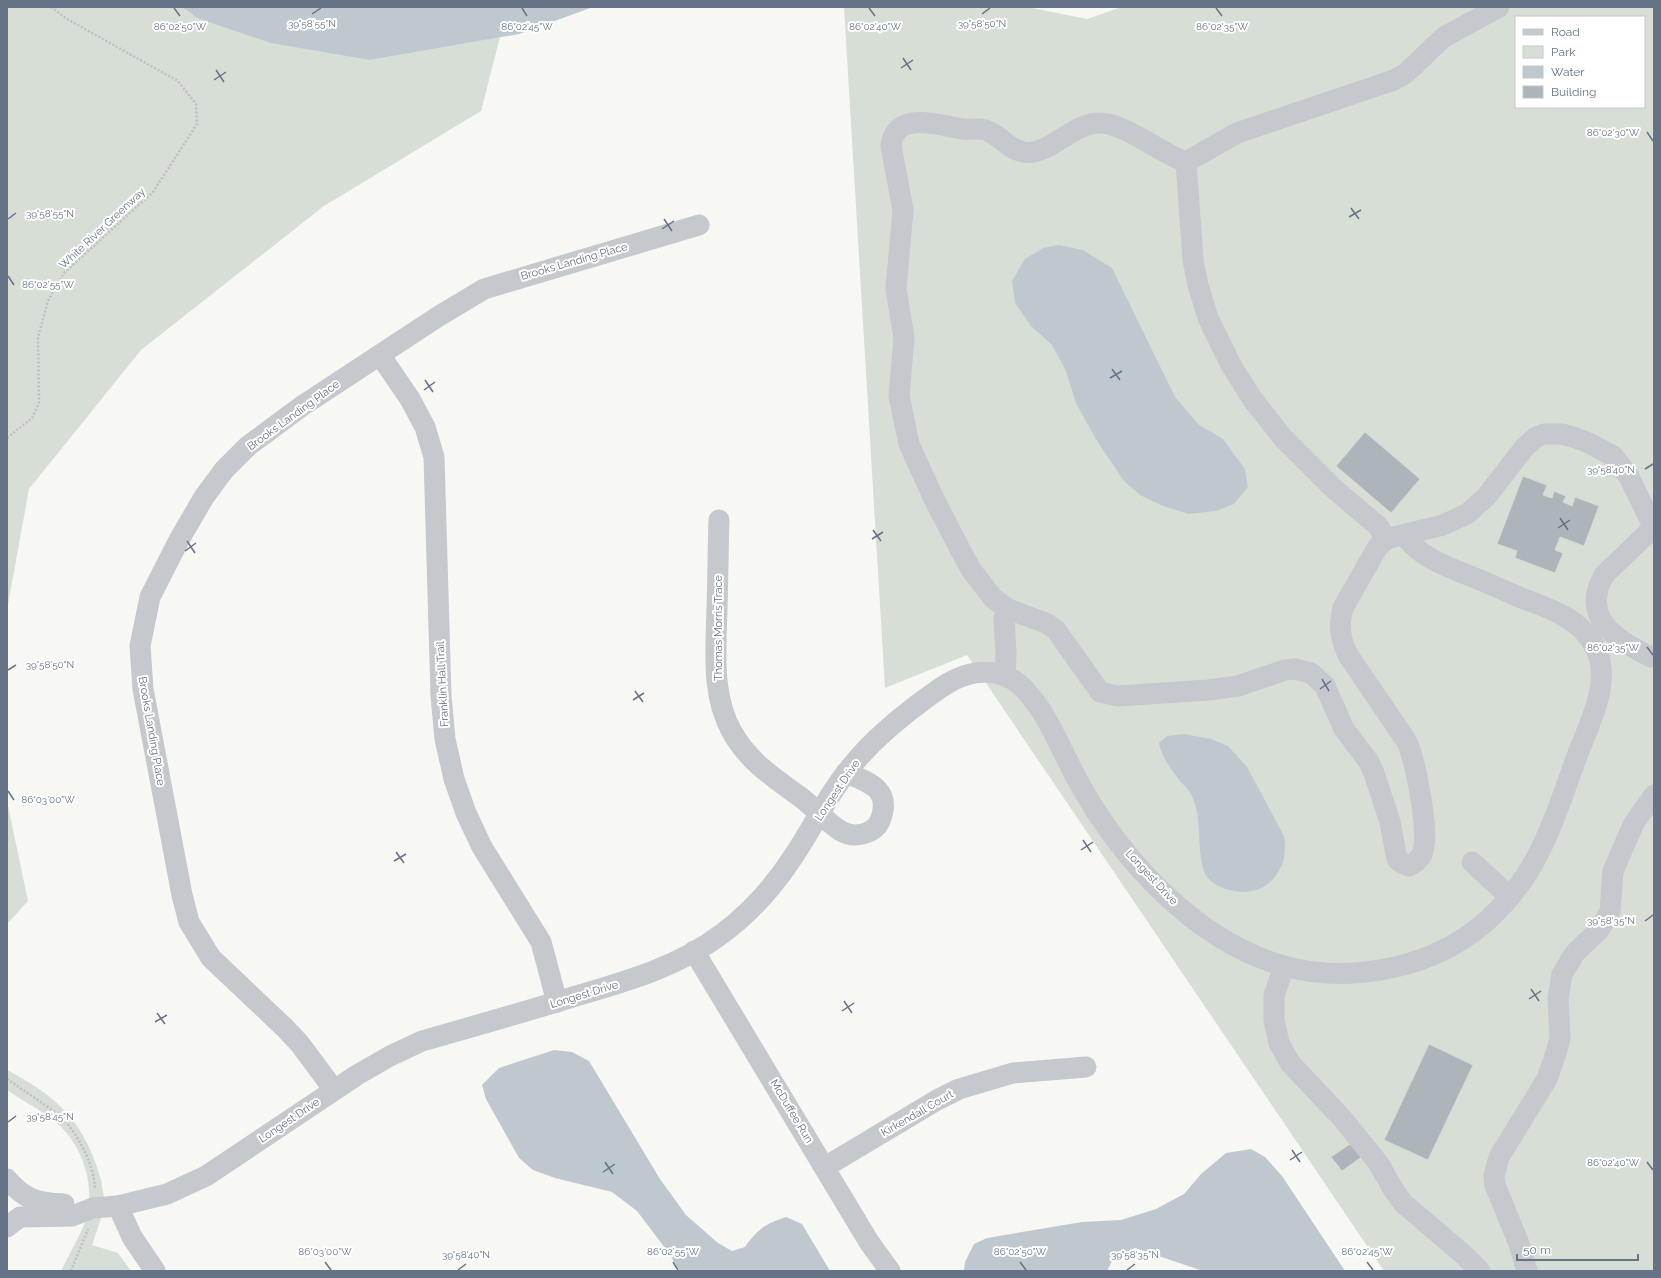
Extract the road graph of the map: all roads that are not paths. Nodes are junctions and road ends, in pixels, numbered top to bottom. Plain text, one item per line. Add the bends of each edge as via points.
1 (1499, 7) edge
2 (1186, 162) junction
3 (699, 225) dead end
4 (380, 356) junction
5 (719, 520) dead end
6 (1654, 528) edge
7 (1395, 537) junction
8 (1008, 609) junction
9 (1654, 656) edge
10 (1005, 676) junction
11 (846, 773) junction
12 (1654, 795) edge
13 (820, 814) junction
14 (1472, 862) dead end
15 (1510, 897) junction
16 (694, 951) junction
17 (1284, 966) junction
18 (557, 1002) junction
19 (1086, 1067) dead end
20 (334, 1090) junction
21 (825, 1167) junction
22 (7, 1178) edge
23 (118, 1206) junction
24 (93, 1208) junction
25 (7, 1227) edge
26 (155, 1271) edge
27 (890, 1271) edge
28 (1480, 1271) edge
29 (1527, 1271) edge

1 - 2 street via 1444,37 1406,73 1394,80 1237,133
2 - 7 street, Longest Drive via 1193,260 1198,285 1208,318 1231,365 1284,439 1333,488
2 - 8 street via 1125,130 1101,122 1078,129 1039,150 1025,152 1009,146 996,135 983,129 963,129 933,122 923,121 906,125 892,138 891,146 903,210 896,289 904,338 899,396 904,427 918,466 972,571 993,598
3 - 4 street, Brooks Landing Place via 484,289 438,316
4 - 18 street, Franklin Hall Trail via 410,399 425,427 434,457 441,696 445,739 454,778 466,813 482,847 541,942
4 - 20 street, Brooks Landing Place via 302,406 248,446 224,470 179,540 150,597 140,646 143,689 189,922 211,958 300,1044
5 - 13 street, Thomas Morris Trace via 716,670 721,704 732,732 748,754 769,775
6 - 7 street via 1620,462 1589,443 1562,434 1551,434 1536,437 1524,448 1486,497 1467,514 1443,525
6 - 9 street via 1604,575 1595,602 1597,612 1612,632 1632,648
7 - 8 street via 1377,548 1343,608 1340,633 1348,655 1407,742 1412,754 1425,843 1423,853 1409,866 1397,859 1390,822 1369,762 1344,729 1325,686 1311,673 1295,669 1285,670 1238,686 1109,696 1095,686 1056,630 1046,623
7 - 15 street, Longest Drive via 1436,562 1571,619 1593,642 1599,656 1602,669 1600,691 1550,830 1528,872
8 - 10 street via 1004,619
10 - 11 street, Longest Drive via 976,673 946,684 873,743
10 - 17 street, Longest Drive via 1020,684 1030,694 1081,786 1113,834 1162,892 1193,919 1227,942
11 - 13 street, Longest Drive
11 - 13 street via 874,785 882,794 885,809 877,827 864,834 855,835 842,832
12 - 29 street via 1634,823 1613,871 1610,912 1599,930 1575,953 1562,974 1558,999 1560,1038 1547,1079 1495,1167 1495,1185
13 - 16 street, Longest Drive via 776,882 745,915 719,937
14 - 15 street
15 - 17 street, Longest Drive via 1475,931 1439,951 1413,961 1384,969 1358,972 1319,972
16 - 18 street, Longest Drive via 674,964
16 - 21 street, McDuffee Run
17 - 28 street via 1274,996 1274,1020 1279,1043 1290,1063 1341,1117 1378,1164 1403,1203
18 - 20 street, Longest Drive via 422,1041 390,1056
19 - 21 street, Kirkendall Court via 1013,1073 959,1089
20 - 23 street, Longest Drive via 206,1176 167,1194
21 - 27 street, McDuffee Run via 869,1242
22 - 24 street, Longest Drive via 22,1195 36,1201 88,1205
23 - 24 street, Longest Drive
23 - 26 street via 132,1237
24 - 25 street, Longest Drive via 72,1216 20,1217

